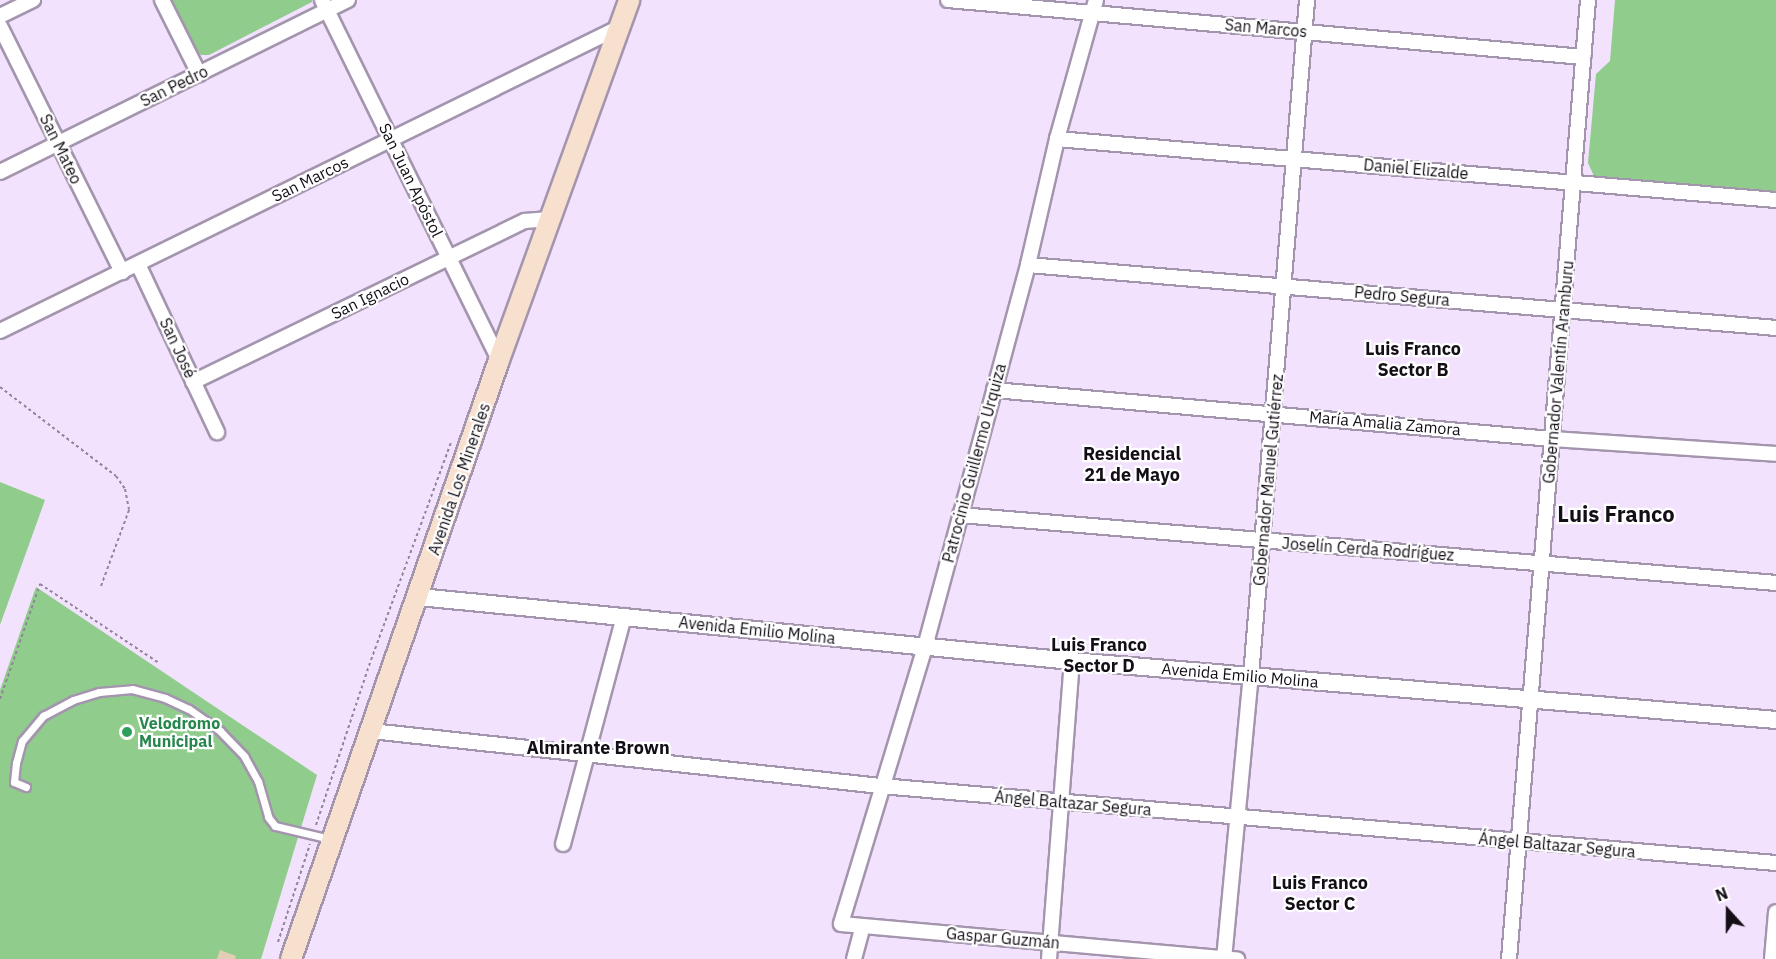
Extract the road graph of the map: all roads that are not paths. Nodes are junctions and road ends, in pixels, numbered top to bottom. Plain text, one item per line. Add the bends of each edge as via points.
1 (33, 0) edge
2 (162, 0) edge
3 (348, 0) edge
4 (629, 0) edge
5 (948, 0) edge
6 (1307, 0) edge
7 (1588, 0) edge
8 (325, 5) edge
9 (1095, 6) edge
10 (0, 16) edge
11 (0, 26) edge
12 (620, 27) junction
13 (1304, 31) junction
14 (1583, 57) junction
15 (199, 74) junction
16 (392, 139) junction
17 (1057, 139) junction
18 (58, 143) junction
19 (1295, 159) junction
20 (0, 172) edge
21 (1572, 183) junction
22 (1776, 200) edge
23 (549, 219) junction
24 (449, 258) junction
25 (138, 264) junction
26 (1028, 265) junction
27 (122, 272) junction
28 (1284, 286) junction
29 (1563, 310) junction
30 (1776, 328) edge
31 (0, 331) edge
32 (499, 360) junction
33 (194, 382) junction
34 (994, 390) junction
35 (1273, 413) junction
36 (217, 432) dead end
37 (1552, 439) junction
38 (1776, 454) edge
39 (960, 514) junction
40 (1263, 541) junction
41 (1543, 562) junction
42 (1776, 583) edge
43 (419, 597) junction
44 (624, 616) junction
45 (924, 647) junction
46 (1072, 661) junction
47 (1251, 676) junction
48 (1532, 700) junction
49 (1776, 720) edge
50 (371, 731) junction
51 (586, 755) junction
52 (881, 786) junction
53 (26, 787) dead end
54 (1062, 802) junction
55 (1238, 818) junction
56 (333, 840) junction
57 (1519, 842) junction
58 (563, 844) dead end
59 (1776, 863) edge
60 (1776, 912) edge
61 (841, 924) joint
62 (863, 926) junction
63 (1050, 943) junction
64 (284, 952) edge
65 (854, 959) edge
66 (1049, 959) edge
67 (1228, 959) edge
68 (1509, 959) edge
69 (1772, 959) edge

1 - 10 street
2 - 15 street
3 - 8 street, San Pedro
4 - 12 main road, Avenida Los Minerales
5 - 9 street, San Marcos
6 - 13 street, Gobernador Manuel Gutiérrez
7 - 14 street, Gobernador Valentín Aramburu
8 - 15 street, San Pedro
8 - 16 street, San Juan Apóstol
9 - 13 street, San Marcos
9 - 17 street, Patrocinio Guillermo Urquiza
11 - 18 street, San Mateo
12 - 16 street, San Marcos
12 - 23 main road, Avenida Los Minerales
13 - 14 street, San Marcos
13 - 19 street, Gobernador Manuel Gutiérrez
14 - 21 street, Gobernador Valentín Aramburu
15 - 18 street, San Pedro
16 - 24 street, San Juan Apóstol
16 - 25 street, San Marcos
17 - 19 street, Daniel Elizalde
17 - 26 street, Patrocinio Guillermo Urquiza
18 - 20 street, San Pedro
18 - 27 street, San Mateo
19 - 21 street, Daniel Elizalde
19 - 28 street, Gobernador Manuel Gutiérrez
21 - 22 street, Daniel Elizalde
21 - 29 street, Gobernador Valentín Aramburu
23 - 24 street, San Ignacio via 525,221
23 - 32 main road, Avenida Los Minerales
24 - 32 street, San Juan Apóstol
24 - 33 street, San Ignacio
25 - 27 street, San Marcos
25 - 33 street, San José
26 - 28 street, Pedro Segura
26 - 34 street, Patrocinio Guillermo Urquiza
27 - 31 street, San Marcos
28 - 29 street, Pedro Segura
28 - 35 street, Gobernador Manuel Gutiérrez
29 - 30 street, Pedro Segura
29 - 37 street, Gobernador Valentín Aramburu
32 - 43 main road, Avenida Los Minerales
33 - 36 street, San José
34 - 35 street, María Amalia Zamora
34 - 39 street, Patrocinio Guillermo Urquiza
35 - 37 street, María Amalia Zamora
35 - 40 street, Gobernador Manuel Gutiérrez
37 - 38 street, María Amalia Zamora
37 - 41 street, Gobernador Valentín Aramburu
39 - 40 street, Joselín Cerda Rodríguez
39 - 45 street, Patrocinio Guillermo Urquiza
40 - 41 street, Joselín Cerda Rodríguez
40 - 47 street, Gobernador Manuel Gutiérrez
41 - 42 street, Joselín Cerda Rodríguez
41 - 48 street, Gobernador Valentín Aramburu
43 - 44 street, Avenida Emilio Molina
43 - 50 main road, Avenida Los Minerales
44 - 45 street, Avenida Emilio Molina
44 - 51 street
45 - 46 street, Avenida Emilio Molina
45 - 52 street, Patrocinio Guillermo Urquiza
46 - 47 street, Avenida Emilio Molina
46 - 54 street
47 - 48 street, Avenida Emilio Molina
47 - 55 street, Gobernador Manuel Gutiérrez
48 - 49 street, Avenida Emilio Molina
48 - 57 street, Gobernador Valentín Aramburu
50 - 51 street, Ángel Baltazar Segura
50 - 56 main road, Avenida Los Minerales
51 - 52 street, Ángel Baltazar Segura
51 - 58 street
52 - 54 street, Ángel Baltazar Segura
52 - 61 street, Patrocinio Guillermo Urquiza
53 - 56 lane via 14,782 16,764 22,741 43,716 99,692 132,689 189,709 220,731 244,756 275,826
54 - 55 street, Ángel Baltazar Segura
54 - 63 street
55 - 57 street, Ángel Baltazar Segura
55 - 67 street, Gobernador Manuel Gutiérrez
56 - 64 main road, Avenida Los Minerales
57 - 59 street, Ángel Baltazar Segura
57 - 68 street, Gobernador Valentín Aramburu
60 - 69 street
61 - 62 street, Gaspar Guzmán
62 - 63 street, Gaspar Guzmán
62 - 65 street
63 - 66 street
63 - 67 street, Gaspar Guzmán

